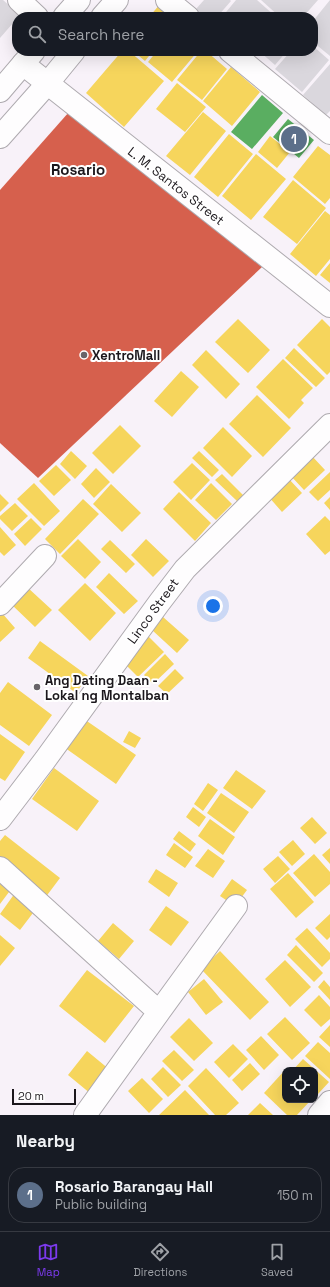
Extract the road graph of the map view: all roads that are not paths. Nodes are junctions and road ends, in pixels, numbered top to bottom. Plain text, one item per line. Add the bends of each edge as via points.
1 (19, 0) edge
2 (79, 0) edge
3 (117, 0) edge
4 (167, 0) edge
5 (32, 12) edge
6 (68, 12) edge
7 (106, 12) edge
8 (182, 12) edge
9 (70, 56) edge
10 (236, 56) edge
11 (29, 58) edge
12 (47, 84) junction
13 (0, 91) edge
14 (330, 133) edge
15 (0, 137) edge
16 (330, 306) edge
17 (330, 425) edge
18 (45, 556) dead end
19 (0, 604) edge
20 (0, 819) edge
21 (0, 868) edge
22 (236, 906) dead end
23 (160, 1012) junction
24 (330, 1102) edge
25 (85, 1115) edge
26 (319, 1115) edge

1 - 5 street
2 - 6 street
3 - 7 street
4 - 8 street
9 - 12 street
10 - 14 street
11 - 12 street, L. M. Santos Street
11 - 13 street
12 - 15 street
12 - 16 street, L. M. Santos Street
17 - 20 street, Linco Street via 185,568
18 - 19 street
21 - 23 street
22 - 23 street
23 - 25 street
24 - 26 street

